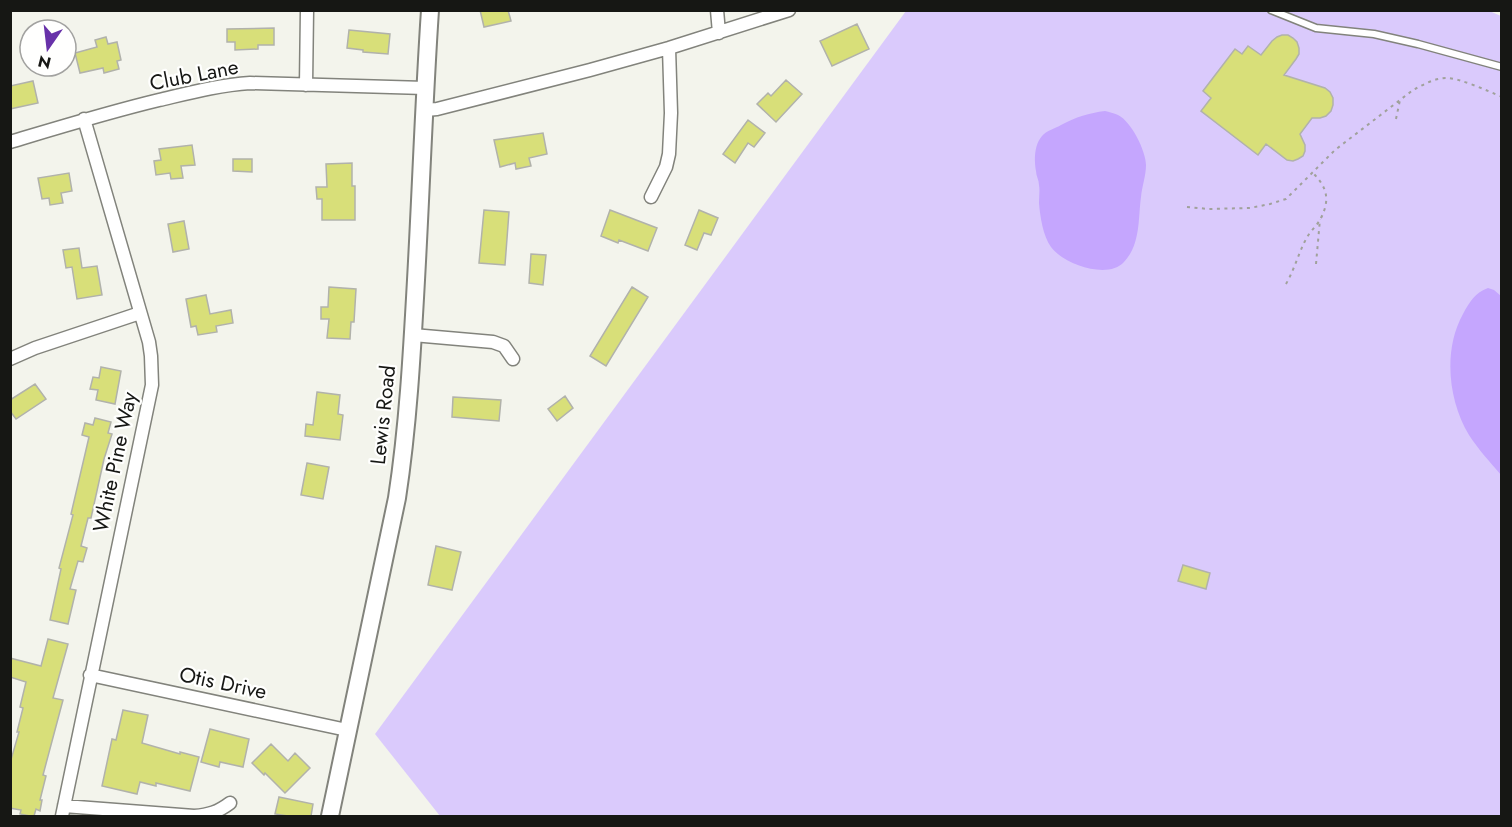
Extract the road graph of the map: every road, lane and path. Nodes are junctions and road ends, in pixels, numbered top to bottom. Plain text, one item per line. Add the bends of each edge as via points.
1 (307, 10) edge
2 (430, 10) edge
3 (717, 10) edge
4 (789, 10) edge
5 (1271, 10) edge
6 (719, 33) junction
7 (669, 48) junction
8 (1502, 67) edge
9 (306, 85) junction
10 (425, 88) junction
11 (1502, 98) edge
12 (1400, 100) junction
13 (424, 110) junction
14 (84, 119) junction
15 (1396, 119) dead end
16 (10, 142) edge
17 (1312, 171) junction
18 (651, 197) dead end
19 (1186, 207) dead end
20 (1320, 219) junction
21 (1316, 264) dead end
22 (1286, 284) dead end
23 (140, 313) junction
24 (413, 335) junction
25 (10, 359) edge
26 (513, 359) dead end
27 (90, 675) junction
28 (347, 730) junction
29 (230, 803) dead end
30 (63, 811) edge
31 (330, 816) edge

1 - 9 street
2 - 10 street, Lewis Road
3 - 6 street
4 - 6 street
5 - 8 lane via 1316,28 1385,36
6 - 7 street
7 - 13 street
7 - 18 street via 669,154
9 - 10 street, Club Lane
9 - 14 street, Club Lane via 229,85
10 - 13 street, Lewis Road
11 - 12 path via 1445,78 1426,82
12 - 15 path
12 - 17 path
13 - 24 street, Lewis Road
14 - 16 street, Club Lane
14 - 23 street, White Pine Way
17 - 19 path via 1286,199 1270,204 1228,209
17 - 20 path via 1326,190
20 - 21 path
20 - 22 path
23 - 25 street
23 - 27 street, White Pine Way via 151,356 152,385
24 - 26 street via 493,342 504,346
24 - 28 street, Lewis Road via 397,498
27 - 28 street, Otis Drive
27 - 30 street, White Pine Way
28 - 31 street, Lewis Road
29 - 30 street via 219,811 194,816

